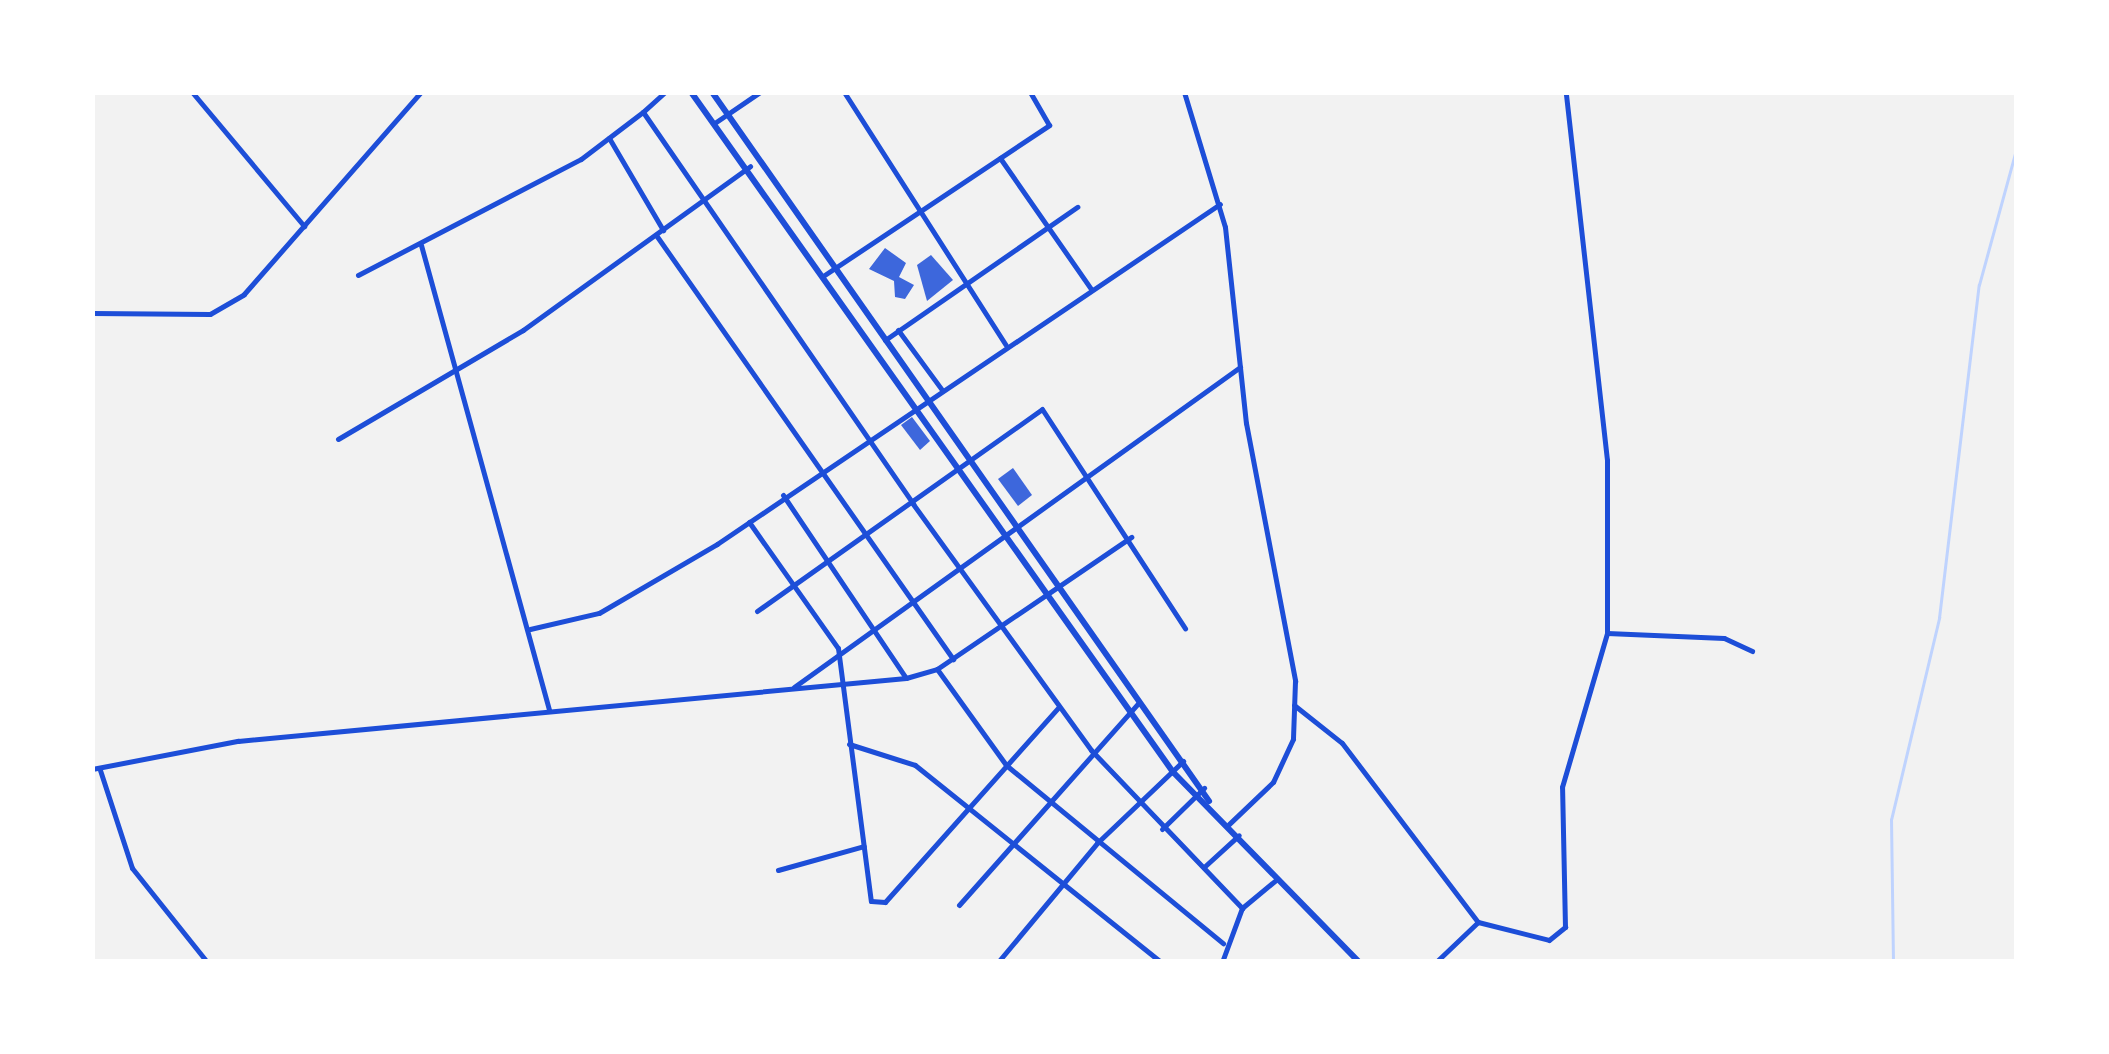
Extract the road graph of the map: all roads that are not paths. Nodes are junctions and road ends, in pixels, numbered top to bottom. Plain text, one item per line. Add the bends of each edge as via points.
1 (192, 92) edge
2 (421, 92) edge
3 (665, 92) edge
4 (691, 92) edge
5 (712, 92) edge
6 (760, 92) edge
7 (844, 92) edge
8 (1030, 92) edge
9 (1184, 92) edge
10 (1566, 92) edge
11 (643, 112) junction
12 (728, 114) junction
13 (716, 122) junction
14 (609, 138) junction
15 (1000, 158) junction
16 (750, 166) junction
17 (706, 198) junction
18 (1220, 204) junction
19 (1078, 207) dead end
20 (918, 213) junction
21 (304, 226) junction
22 (1049, 226) junction
23 (663, 230) junction
24 (656, 236) junction
25 (420, 245) junction
26 (835, 268) junction
27 (358, 275) dead end
28 (823, 276) junction
29 (965, 284) junction
30 (1091, 289) junction
31 (92, 312) edge
32 (898, 330) junction
33 (884, 340) junction
34 (1006, 345) junction
35 (1240, 367) junction
36 (454, 375) junction
37 (942, 390) junction
38 (926, 401) junction
39 (916, 408) junction
40 (338, 439) dead end
41 (869, 440) junction
42 (969, 463) junction
43 (958, 470) junction
44 (822, 471) junction
45 (1087, 475) junction
46 (784, 496) junction
47 (913, 504) junction
48 (749, 522) junction
49 (1016, 523) junction
50 (1006, 530) junction
51 (867, 535) junction
52 (1131, 538) junction
53 (830, 560) junction
54 (961, 565) junction
55 (794, 584) junction
56 (1058, 584) junction
57 (1048, 592) junction
58 (912, 600) junction
59 (756, 611) dead end
60 (871, 625) junction
61 (1002, 626) junction
62 (1185, 628) dead end
63 (530, 629) junction
64 (1606, 633) junction
65 (838, 648) junction
66 (1752, 651) dead end
67 (953, 659) junction
68 (938, 669) junction
69 (906, 678) junction
70 (840, 684) junction
71 (792, 688) junction
72 (1139, 702) junction
73 (1294, 704) junction
74 (1059, 707) junction
75 (548, 711) junction
76 (1129, 712) junction
77 (849, 744) junction
78 (1091, 750) junction
79 (1183, 761) junction
80 (1006, 764) junction
81 (96, 769) edge
82 (1173, 772) junction
83 (1204, 788) junction
84 (1196, 794) junction
85 (1048, 800) junction
86 (1209, 802) junction
87 (966, 804) junction
88 (1139, 806) junction
89 (1228, 824) junction
90 (1162, 829) junction
91 (1239, 835) junction
92 (1012, 841) junction
93 (1097, 844) junction
94 (864, 846) junction
95 (1204, 867) junction
96 (778, 870) dead end
97 (1279, 878) junction
98 (1063, 886) junction
99 (959, 906) dead end
100 (1242, 908) junction
101 (1478, 922) junction
102 (1223, 944) junction
103 (207, 962) edge
104 (998, 962) edge
105 (1161, 962) edge
106 (1222, 962) edge
107 (1359, 962) edge
108 (1436, 962) edge

1 - 21 street
2 - 21 street
3 - 11 street
4 - 13 main road
5 - 12 main road
6 - 12 street
7 - 20 street
8 - 15 street via 1049,124
9 - 18 street
10 - 64 street via 1607,460
11 - 14 street
11 - 17 street
12 - 13 street
12 - 26 main road
13 - 16 main road
14 - 23 street
14 - 25 street
15 - 20 street
15 - 22 street
16 - 17 street
16 - 28 main road
17 - 23 street
17 - 41 street
18 - 30 street
18 - 35 street
19 - 22 street
20 - 26 street
20 - 29 street
21 - 31 street via 244,294 210,314
22 - 29 street
22 - 30 street
23 - 24 street
24 - 36 street
24 - 44 street
25 - 27 street
25 - 36 street
26 - 28 street
26 - 33 main road
28 - 39 main road
29 - 32 street
29 - 34 street
30 - 34 street
32 - 33 street
32 - 37 street
33 - 38 main road
34 - 37 street
35 - 45 street
35 - 73 street
36 - 40 street
36 - 63 street
37 - 38 street
38 - 39 street
38 - 42 main road
39 - 41 street
39 - 43 main road
41 - 44 street
41 - 47 street
42 - 43 street
42 - 45 street via 1042,409
42 - 49 main road
43 - 47 street
43 - 50 main road
44 - 46 street
44 - 51 street
45 - 49 street
45 - 52 street
46 - 48 street
46 - 53 street
47 - 51 street
47 - 54 street
48 - 55 street
48 - 63 street via 598,613
49 - 50 street
49 - 56 main road
50 - 54 street
50 - 57 main road
51 - 53 street
51 - 58 street
52 - 56 street
52 - 62 street
53 - 55 street
53 - 60 street
54 - 58 street
54 - 61 street
55 - 59 street
55 - 65 street
56 - 57 street
56 - 72 main road
57 - 61 street
57 - 76 main road
58 - 60 street
58 - 67 street
60 - 65 street
60 - 69 street
61 - 67 street
61 - 74 street
63 - 75 street
64 - 66 street via 1724,638
64 - 101 street via 1562,787 1561,938
65 - 70 street
65 - 71 street
67 - 68 street
68 - 69 street
68 - 80 street
69 - 70 street
70 - 71 street
70 - 77 street
71 - 75 street
72 - 76 street
72 - 79 main road
73 - 89 street via 1293,739 1272,782
73 - 101 street via 1342,743
74 - 78 street
74 - 80 street
75 - 81 street via 164,749
76 - 78 street
76 - 82 main road
77 - 87 street via 915,765
77 - 94 street
78 - 85 street
78 - 88 street
79 - 82 street
79 - 83 main road
80 - 85 street
80 - 87 street
81 - 103 street via 132,868
82 - 84 main road
82 - 88 street
83 - 84 street
83 - 86 main road
84 - 86 main road
84 - 90 street
85 - 92 street
85 - 93 street
86 - 89 main road
87 - 92 street
87 - 94 street via 886,902 871,901
88 - 90 street
88 - 93 street
89 - 91 main road
90 - 95 street
91 - 95 street
91 - 97 main road
92 - 98 street
92 - 99 street
93 - 98 street
93 - 102 street
94 - 96 street
95 - 100 street
97 - 100 street
97 - 107 main road
98 - 104 street
98 - 105 street
100 - 102 street
101 - 108 street
102 - 106 street

